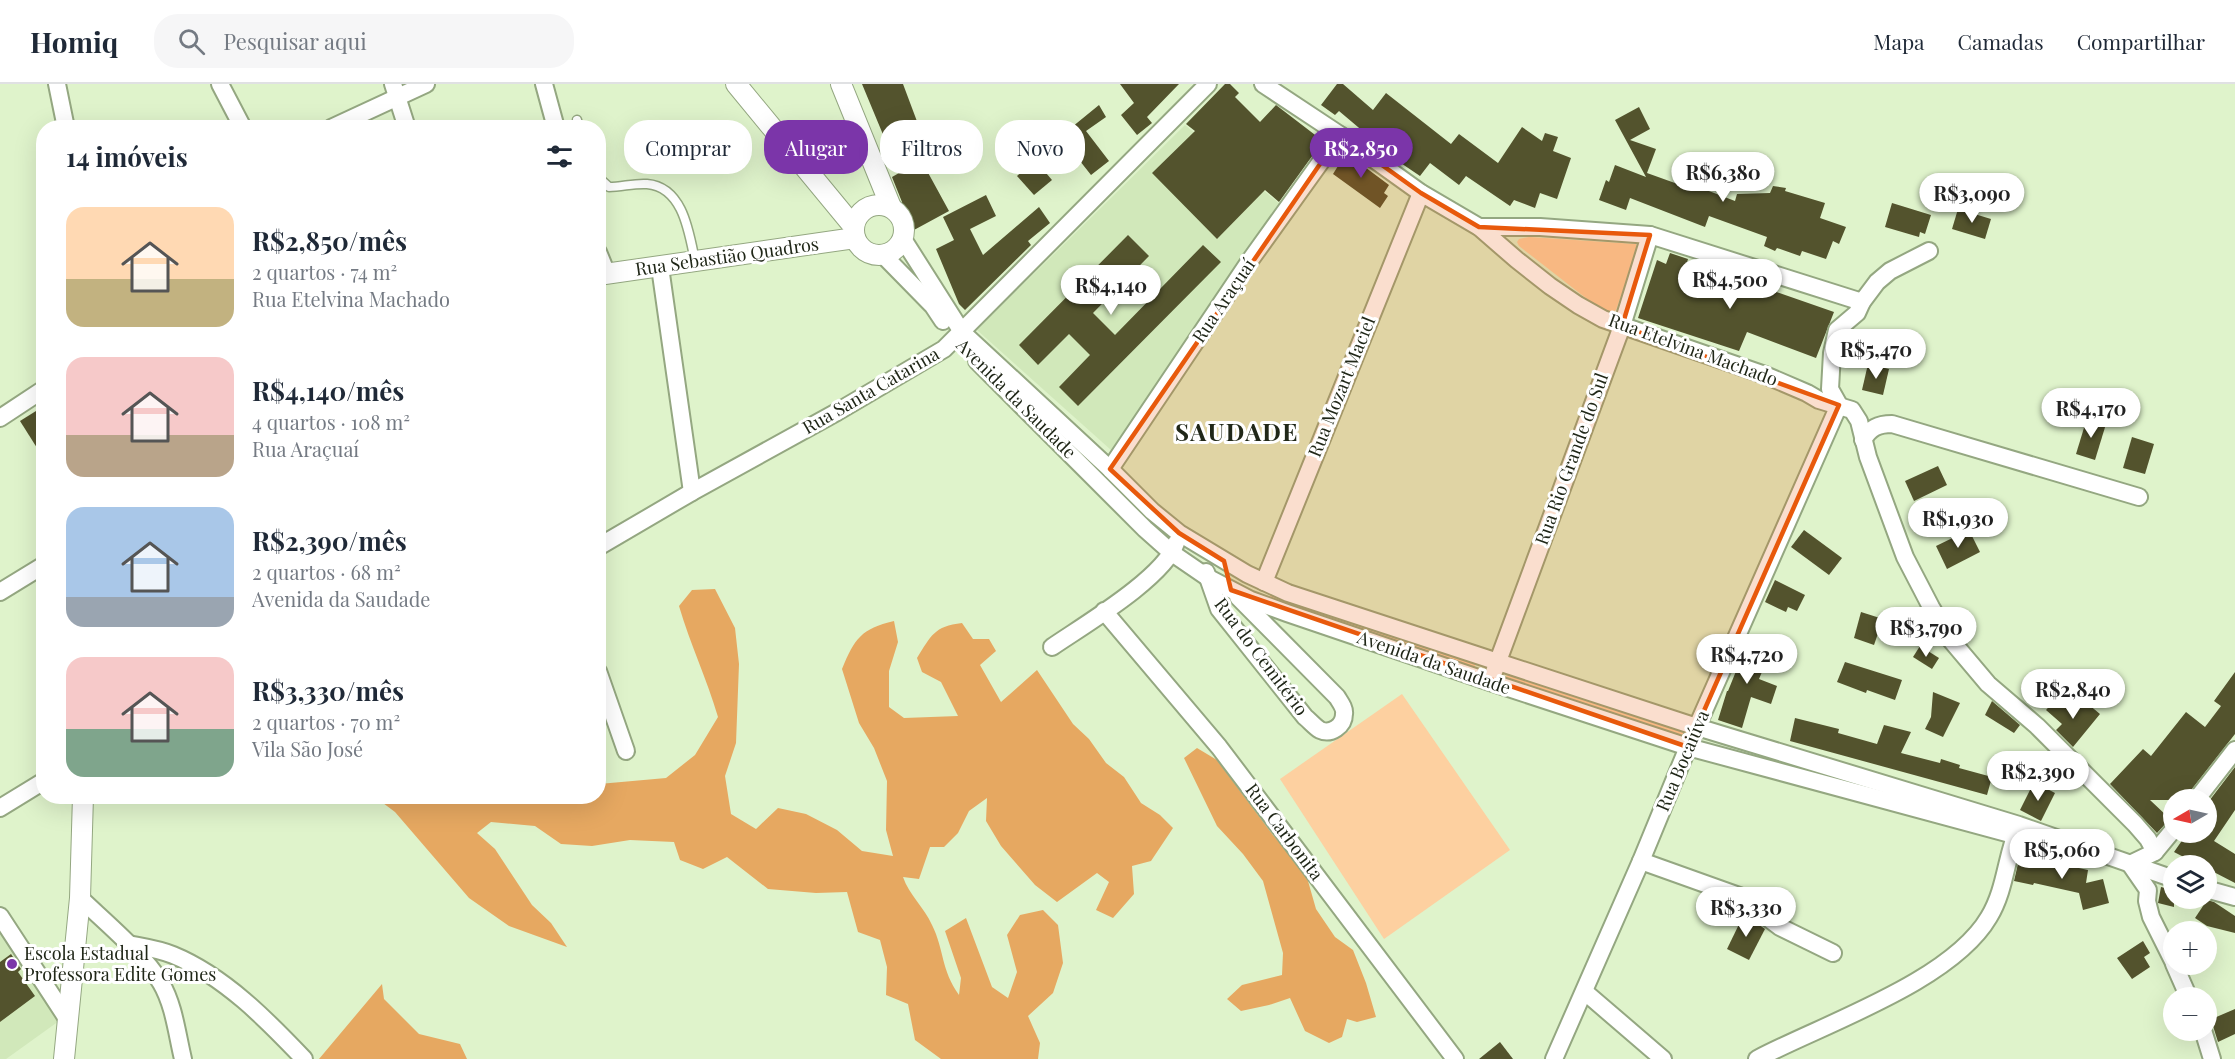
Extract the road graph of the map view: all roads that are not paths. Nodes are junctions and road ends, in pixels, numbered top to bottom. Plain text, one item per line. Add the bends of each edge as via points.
1 (57, 84) edge
2 (220, 84) edge
3 (426, 84) edge
4 (544, 84) edge
5 (736, 84) edge
6 (841, 84) edge
7 (1208, 84) edge
8 (1263, 84) edge
9 (395, 91) edge
10 (64, 120) edge
11 (239, 120) edge
12 (345, 120) edge
13 (404, 120) edge
14 (554, 120) edge
15 (1340, 135) junction
16 (606, 184) edge
17 (1421, 193) junction
18 (891, 207) junction
19 (1479, 226) junction
20 (854, 232) junction
21 (1650, 235) junction
22 (903, 239) junction
23 (1929, 252) dead end
24 (884, 256) junction
25 (695, 261) junction
26 (660, 267) junction
27 (606, 274) edge
28 (1862, 302) junction
29 (1622, 326) junction
30 (959, 336) junction
31 (36, 394) edge
32 (1839, 405) junction
33 (0, 418) edge
34 (1863, 440) junction
35 (1110, 469) junction
36 (692, 492) junction
37 (2139, 497) dead end
38 (1179, 533) junction
39 (606, 542) edge
40 (1199, 545) junction
41 (1172, 553) junction
42 (1224, 561) junction
43 (36, 570) edge
44 (1207, 577) junction
45 (1264, 582) junction
46 (1231, 590) junction
47 (0, 592) edge
48 (1104, 611) junction
49 (1052, 647) dead end
50 (1498, 662) junction
51 (1490, 682) junction
52 (606, 694) edge
53 (1697, 727) junction
54 (1688, 747) junction
55 (2235, 750) edge
56 (626, 751) dead end
57 (36, 786) edge
58 (2205, 789) edge
59 (83, 804) edge
60 (0, 808) edge
61 (2017, 831) junction
62 (2163, 842) edge
63 (2155, 852) junction
64 (1641, 861) junction
65 (2130, 864) junction
66 (2163, 875) edge
67 (2217, 892) edge
68 (2235, 897) edge
69 (80, 898) junction
70 (0, 916) edge
71 (2163, 942) edge
72 (128, 945) junction
73 (1833, 953) dead end
74 (1585, 992) junction
75 (66, 1017) junction
76 (2206, 1041) edge
77 (64, 1059) edge
78 (183, 1059) edge
79 (304, 1059) edge
80 (1455, 1059) edge
81 (1554, 1059) edge
82 (1663, 1059) edge
83 (1757, 1059) edge
84 (2212, 1059) edge

1 - 10 street
2 - 11 street
3 - 9 street
4 - 14 street
5 - 20 street
6 - 18 street
7 - 30 street, Rua Santa Catarina
8 - 15 street, Rua Etelvina Machado
9 - 12 street
9 - 13 street
15 - 17 street, Rua Etelvina Machado
15 - 35 street, Rua Araçuaí
16 - 25 lane via 649,184 673,196
17 - 19 street, Rua Etelvina Machado
17 - 45 street, Rua Mozart Maciel
18 - 20 street via 882,204 863,210
18 - 22 street via 903,221
19 - 21 street, Rua Etelvina Machado
19 - 29 street, Rua Etelvina Machado via 1578,305
20 - 24 street via 866,252
20 - 25 street, Rua Sebastião Quadros
21 - 28 street, Rua Etelvina Machado
21 - 29 street, Rua Rio Grande do Sul
22 - 24 street via 896,250
22 - 30 street, Avenida da Saudade
23 - 28 street via 1890,271
24 - 30 street, Avenida da Saudade
25 - 26 street, Rua Sebastião Quadros
26 - 27 street, Rua Sebastião Quadros
26 - 36 street
28 - 32 street via 1857,313 1837,330 1830,389
29 - 32 street, Rua Etelvina Machado
29 - 50 street, Rua Rio Grande do Sul
30 - 35 street, Avenida da Saudade
30 - 36 street, Rua Santa Catarina via 944,349 837,412
30 - 41 street, Avenida da Saudade
31 - 33 street
32 - 34 street, Rua Etelvina Machado via 1852,410
32 - 53 street, Rua Bocaiúva
34 - 37 street via 1869,430 1892,424
34 - 63 street, Rua Etelvina Machado via 1905,557 1950,639 1988,684 2037,726 2135,824
35 - 38 street, Avenida da Saudade
36 - 39 street, Rua Santa Catarina
38 - 40 street, Avenida da Saudade
38 - 41 street
40 - 42 street, Avenida da Saudade
40 - 44 street, Rua do Cemitério
41 - 44 street, Avenida da Saudade
41 - 48 street via 1149,578
42 - 45 street, Avenida da Saudade
42 - 46 street
43 - 47 street
44 - 46 street, Avenida da Saudade
44 - 46 street, Rua do Cemitério via 1219,609 1305,717 1321,730 1336,728 1345,712 1337,697
45 - 50 street, Avenida da Saudade
46 - 51 street, Avenida da Saudade
48 - 49 street
48 - 80 street, Rua Carbonita via 1219,747
50 - 51 street, Rua Rio Grande do Sul
50 - 53 street, Avenida da Saudade
51 - 54 street, Avenida da Saudade
52 - 56 street
53 - 54 street, Rua Bocaiúva
53 - 61 street, Avenida da Saudade
54 - 61 street, Avenida da Saudade
54 - 64 street, Rua Bocaiúva
55 - 58 street
57 - 60 street
59 - 69 street
61 - 65 street, Avenida da Saudade
61 - 83 street via 1997,902 1964,948 1871,1005
62 - 63 street
63 - 65 street
64 - 73 street via 1739,896 1780,927
64 - 74 street, Rua Bocaiúva
65 - 66 street, Avenida da Saudade
65 - 71 street via 2148,890 2151,917
67 - 68 street
69 - 72 street
69 - 75 street
70 - 75 street
72 - 78 street via 160,982
72 - 79 street via 173,955 198,967 250,1006
74 - 81 street, Rua Bocaiúva
74 - 82 street
75 - 77 street
76 - 84 street

